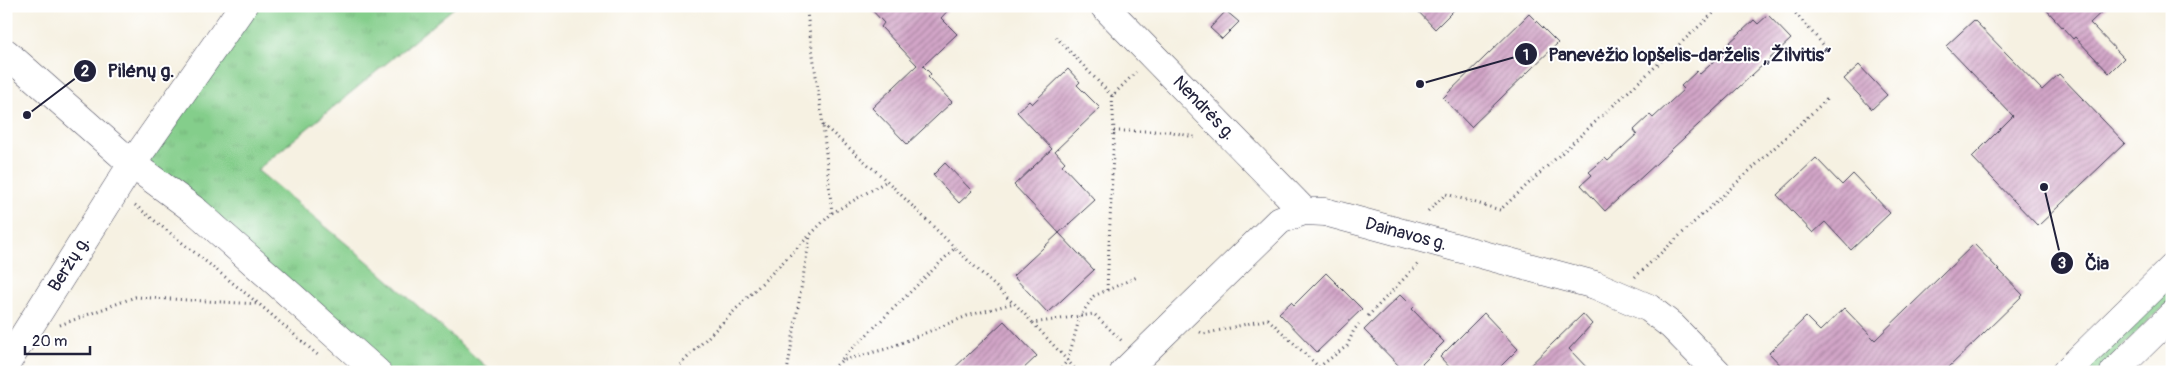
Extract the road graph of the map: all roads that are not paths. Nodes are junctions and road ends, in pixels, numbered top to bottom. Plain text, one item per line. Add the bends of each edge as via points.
1 (243, 6) edge
2 (1104, 6) edge
3 (6, 53) edge
4 (132, 164) junction
5 (1304, 211) junction
6 (2172, 268) edge
7 (2172, 315) edge
8 (6, 364) edge
9 (1131, 364) edge
10 (377, 372) edge
11 (1717, 372) edge
12 (2066, 372) edge
13 (2114, 372) edge

1 - 4 street, Beržų g.
2 - 5 street, Nendrės g.
3 - 4 street
4 - 8 street, Beržų g.
4 - 10 street via 197,212
5 - 9 street, Dainavos g. via 1280,220
5 - 11 street, Dainavos g. via 1325,212 1568,277 1625,296 1649,308 1672,326
6 - 12 street
7 - 13 street

